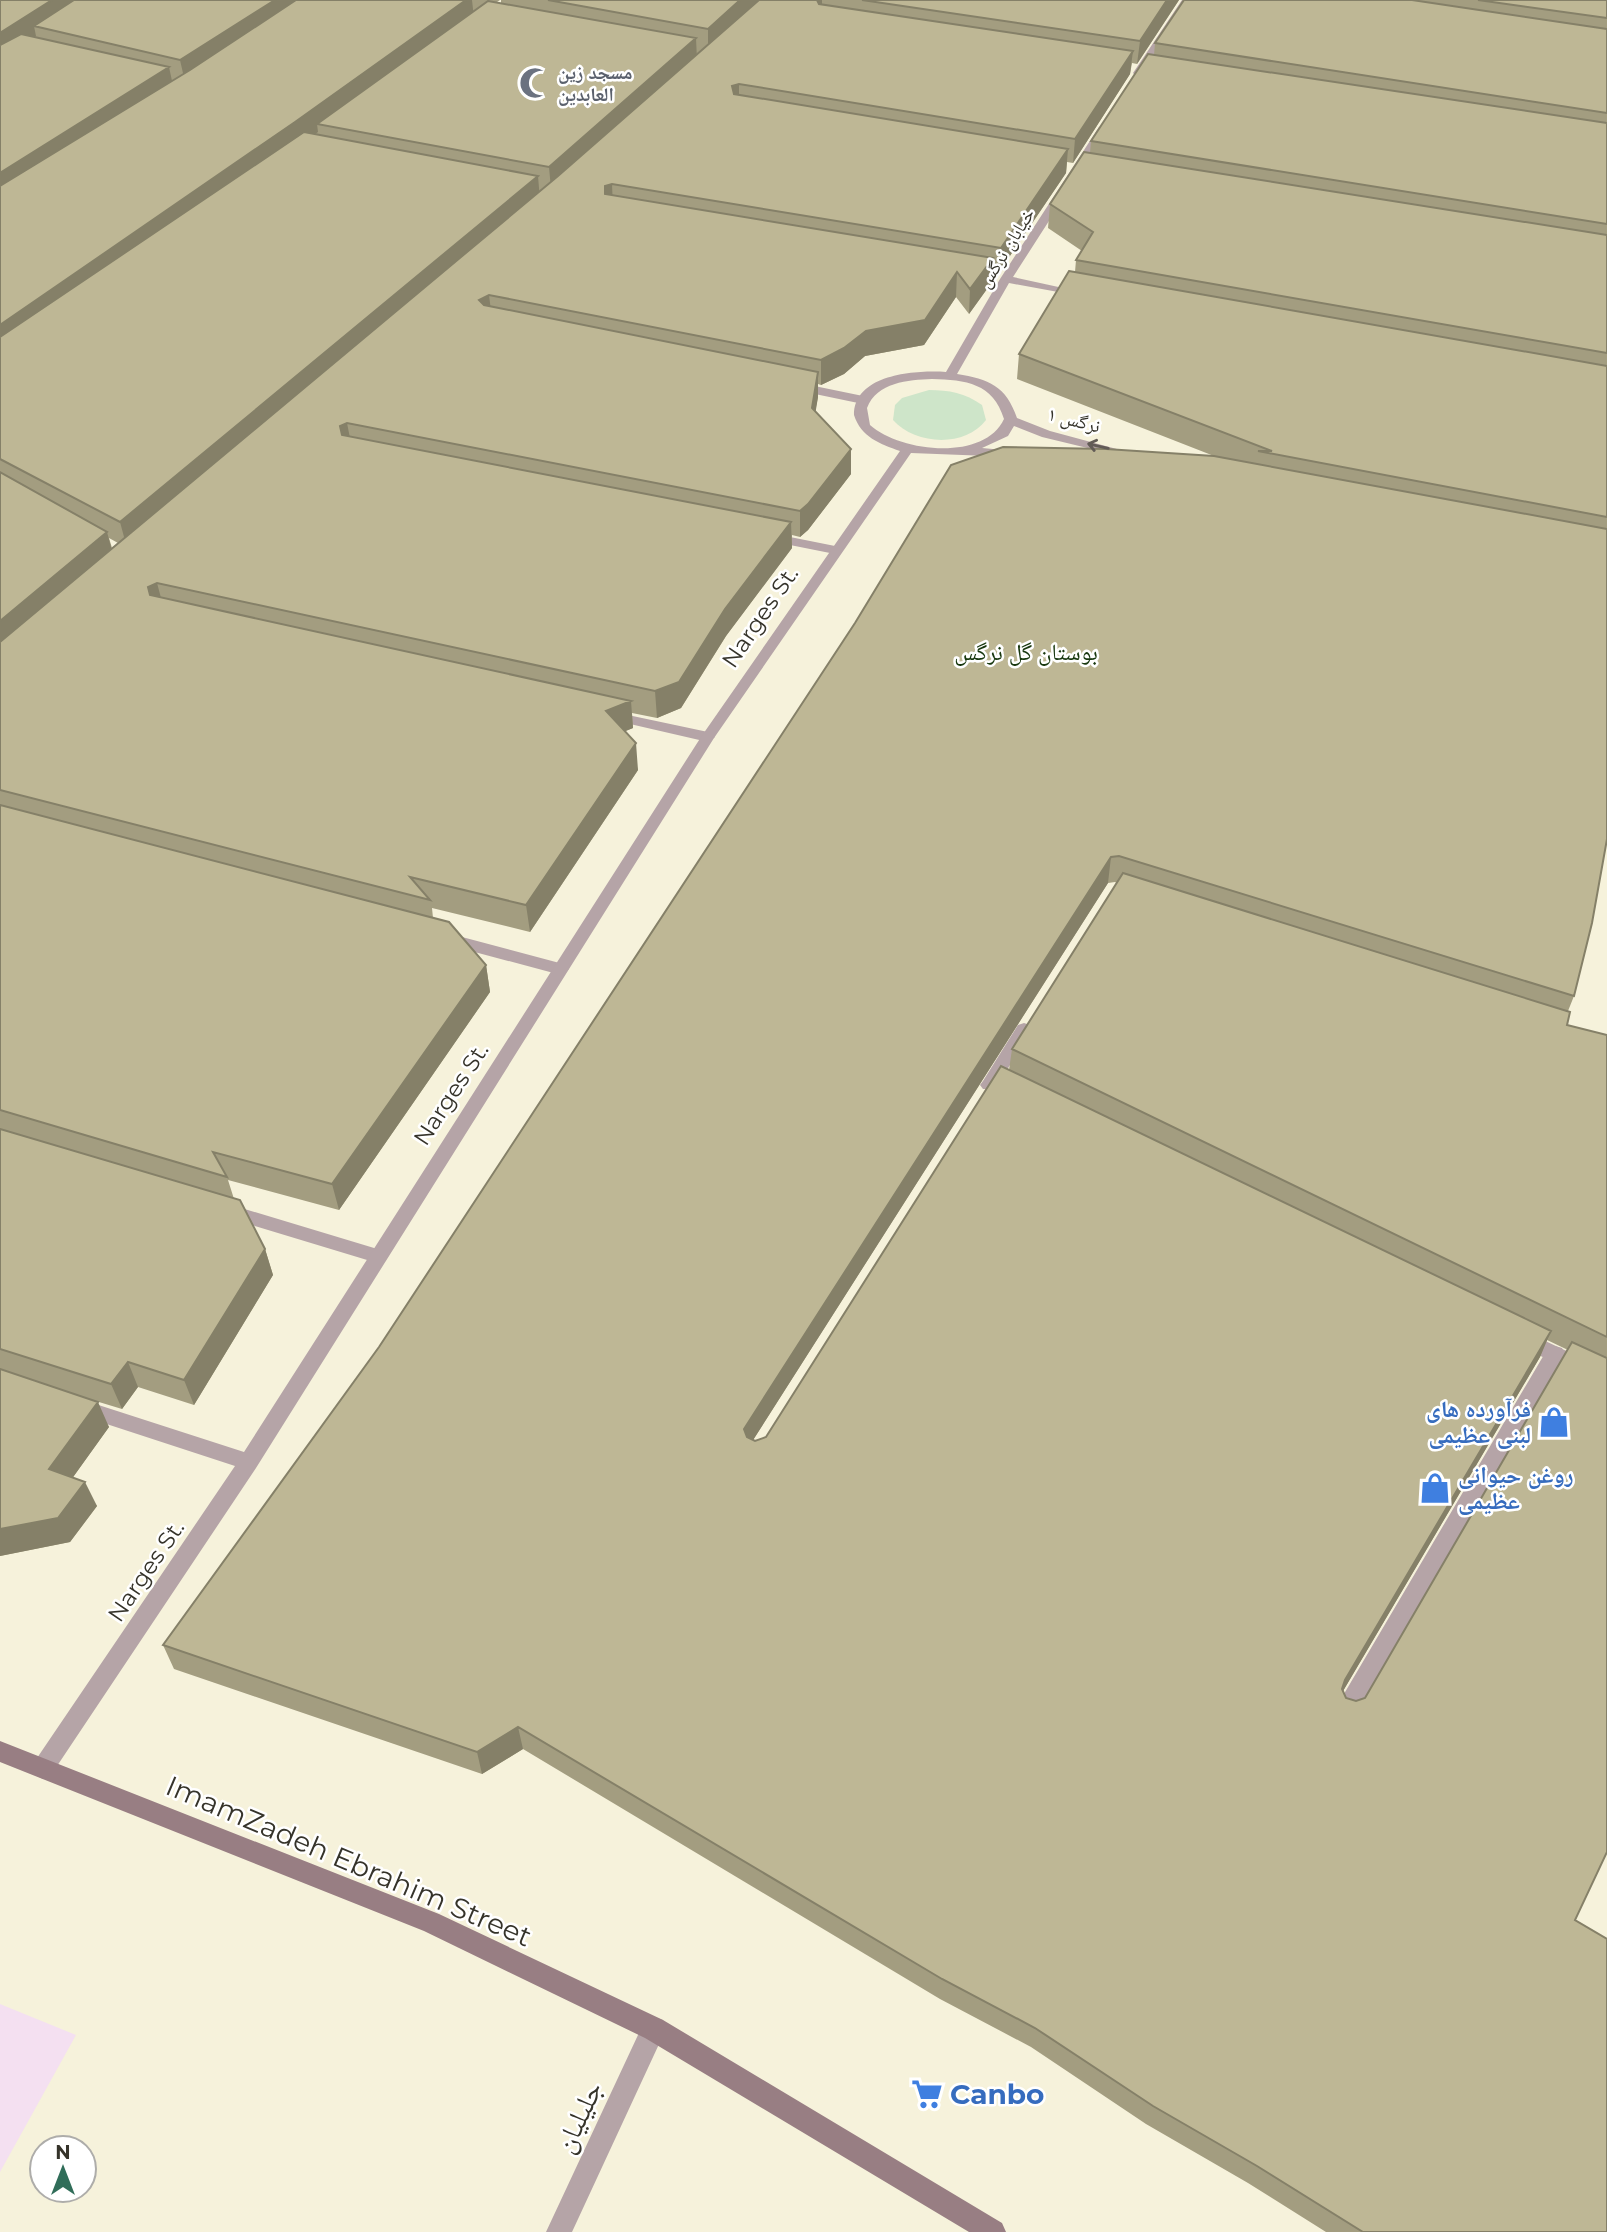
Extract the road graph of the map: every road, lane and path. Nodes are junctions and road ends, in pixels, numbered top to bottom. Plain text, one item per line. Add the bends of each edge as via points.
1 (1187, 0) edge
2 (1127, 68) edge
3 (1140, 70) junction
4 (1154, 72) edge
5 (1133, 81) edge
6 (1112, 114) edge
7 (1063, 167) edge
8 (1076, 169) junction
9 (1090, 172) edge
10 (992, 277) edge
11 (1006, 279) junction
12 (1099, 296) edge
13 (950, 376) junction
14 (784, 384) edge
15 (863, 400) junction
16 (1010, 420) junction
17 (907, 450) junction
18 (964, 451) junction
19 (1018, 455) edge
20 (1143, 457) edge
21 (754, 534) edge
22 (835, 550) junction
23 (599, 712) edge
24 (708, 737) junction
25 (427, 934) edge
26 (561, 969) junction
27 (1035, 1012) edge
28 (978, 1102) edge
29 (208, 1205) edge
30 (377, 1256) junction
31 (1505, 1329) edge
32 (1555, 1353) junction
33 (1607, 1379) edge
34 (65, 1402) edge
35 (249, 1462) junction
36 (1346, 1711) edge
37 (0, 1751) edge
38 (43, 1768) junction
39 (654, 2029) junction
40 (559, 2232) edge
41 (993, 2232) edge

1 - 3 street
2 - 3 street
3 - 4 street
3 - 5 street
6 - 8 street, خیابان نرگس
7 - 8 street
8 - 9 street
8 - 11 street, خیابان نرگس
10 - 11 street
11 - 12 street
11 - 13 street, خیابان نرگس
13 - 15 street via 897,379
13 - 16 street via 989,387 1009,408
14 - 15 street
15 - 17 street via 859,411 862,423 872,434
16 - 18 street via 1003,433 987,444
20 -> 16 street, نرگس ۱ via 1046,434
17 - 18 street
17 - 22 street, Narges St.
18 - 19 street
21 - 22 street
22 - 24 street, Narges St.
23 - 24 street
24 - 26 street, Narges St.
25 - 26 street
26 - 30 street, Narges St.
27 - 28 street via 999,1082
29 - 30 street
30 - 35 street, Narges St.
31 - 32 street
32 - 33 street
32 - 36 street
34 - 35 street
35 - 38 street, Narges St.
37 - 38 main road, ImamZadeh Ebrahim Street
38 - 39 main road, ImamZadeh Ebrahim Street via 431,1922
39 - 40 street, جلیلیان
39 - 41 main road, ImamZadeh Ebrahim Street

